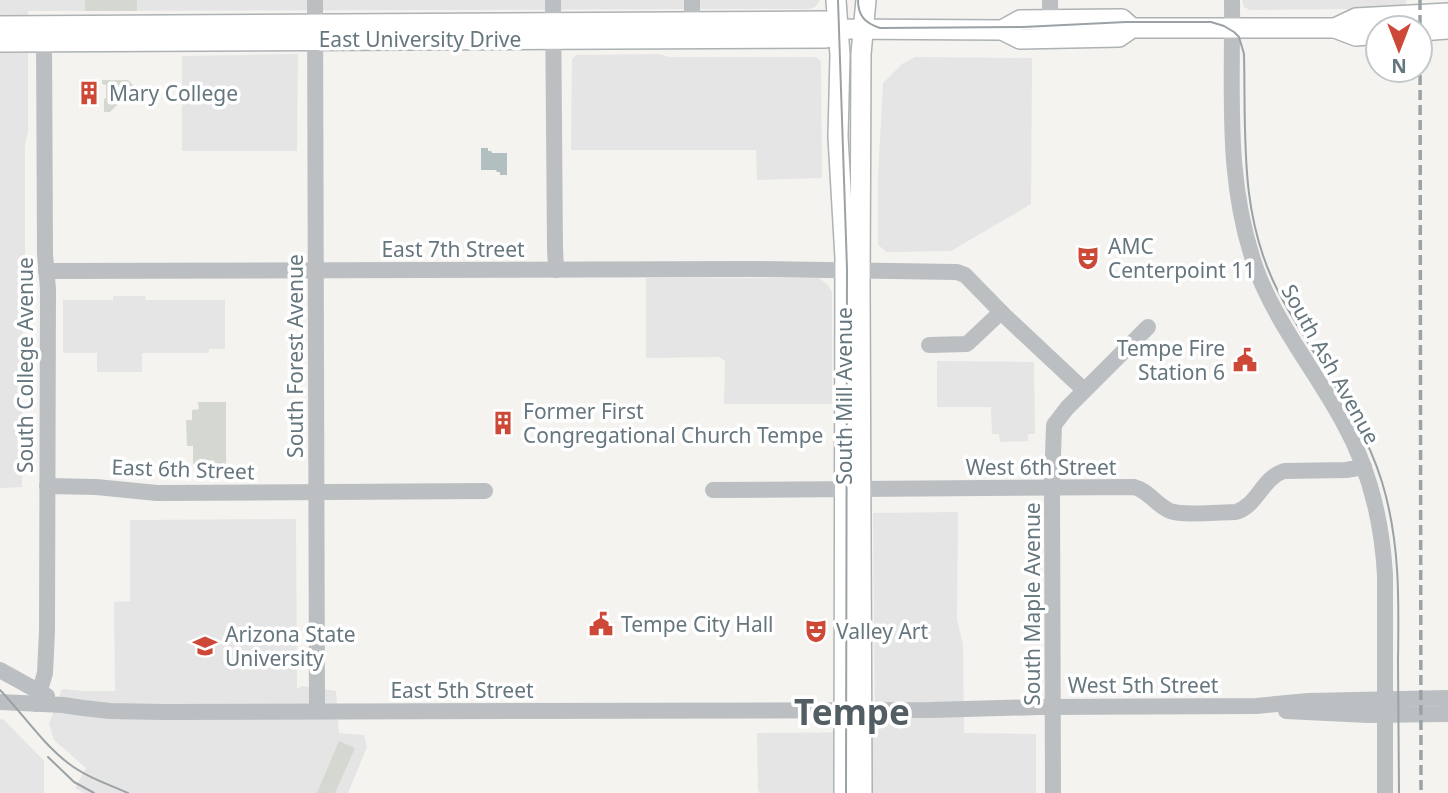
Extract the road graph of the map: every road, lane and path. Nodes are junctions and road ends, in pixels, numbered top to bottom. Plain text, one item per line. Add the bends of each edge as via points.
1 (315, 0) edge
2 (553, 0) edge
3 (692, 0) edge
4 (836, 0) edge
5 (866, 0) edge
6 (1050, 0) edge
7 (1232, 0) edge
8 (1448, 13) edge
9 (1050, 20) junction
10 (692, 22) junction
11 (0, 26) edge
12 (1132, 28) junction
13 (1231, 28) junction
14 (1335, 28) junction
15 (838, 29) junction
16 (863, 29) junction
17 (1002, 30) junction
18 (553, 31) junction
19 (315, 32) junction
20 (44, 34) junction
21 (1364, 35) edge
22 (0, 42) edge
23 (852, 269) junction
24 (556, 270) junction
25 (46, 271) junction
26 (316, 271) junction
27 (1001, 312) junction
28 (1148, 327) dead end
29 (929, 345) dead end
30 (1084, 390) junction
31 (1364, 467) junction
32 (47, 486) junction
33 (1052, 487) junction
34 (852, 489) junction
35 (713, 490) dead end
36 (316, 491) junction
37 (485, 491) dead end
38 (0, 670) edge
39 (38, 698) junction
40 (1448, 698) edge
41 (0, 702) edge
42 (1053, 707) junction
43 (1384, 707) junction
44 (317, 711) junction
45 (853, 711) junction
46 (1448, 714) edge
47 (844, 793) edge
48 (862, 793) edge
49 (1053, 793) edge
50 (1385, 793) edge

1 - 19 street, South Forest Avenue
2 - 18 street
3 - 10 street
4 - 15 main road, South Mill Avenue
5 - 16 main road, South Mill Avenue
6 - 9 street
7 - 13 street, South Ash Avenue
8 - 14 main road via 1356,18
9 - 12 main road via 1122,19
9 - 17 main road via 1020,20
10 - 15 main road, East University Drive via 826,21
10 - 18 main road, East University Drive
11 - 20 main road, East University Drive
12 - 13 main road
12 - 17 main road via 1119,37 1020,39
13 - 14 main road
13 - 31 street, South Ash Avenue via 1234,169 1250,251 1279,317 1343,422
14 - 21 main road
15 - 16 main road, East University Drive
15 - 18 main road, East University Drive via 826,38
15 - 23 main road, South Mill Avenue via 838,137
16 - 17 main road, East University Drive
16 - 23 main road, South Mill Avenue
18 - 19 main road, East University Drive
18 - 24 street
19 - 20 main road, East University Drive
19 - 26 street, South Forest Avenue
20 - 22 main road, East University Drive
20 - 25 street, South College Avenue
23 - 24 street, East 7th Street
23 - 27 street, East 7th Street via 957,272
23 - 34 main road, South Mill Avenue
24 - 26 street, East 7th Street
25 - 26 street, East 7th Street
25 - 32 street, South College Avenue
26 - 36 street, South Forest Avenue
27 - 29 street via 967,344
27 - 30 street, East 7th Street
28 - 30 street, South Maple Avenue
30 - 33 street, South Maple Avenue via 1054,425
31 - 33 street, West 6th Street via 1284,471 1272,477 1244,510 1236,512 1178,513 1133,487
31 - 43 street, South Ash Avenue via 1383,543
32 - 36 street, East 6th Street via 157,493
32 - 39 street, South College Avenue via 47,661
33 - 34 street, West 6th Street
33 - 42 street, South Maple Avenue
34 - 35 street
34 - 45 main road, South Mill Avenue
36 - 37 street, East 6th Street
36 - 44 street, South Forest Avenue
38 - 39 street
39 - 41 street
39 - 44 street, East 5th Street via 94,710
40 - 43 street, West 5th Street
42 - 43 street, West 5th Street via 1256,706 1280,711
42 - 45 street, West 5th Street
42 - 49 street, South Maple Avenue
43 - 46 street, West 5th Street
43 - 50 street, South Ash Avenue
44 - 45 street, East 5th Street
45 - 47 main road, South Mill Avenue
45 - 48 main road, South Mill Avenue

